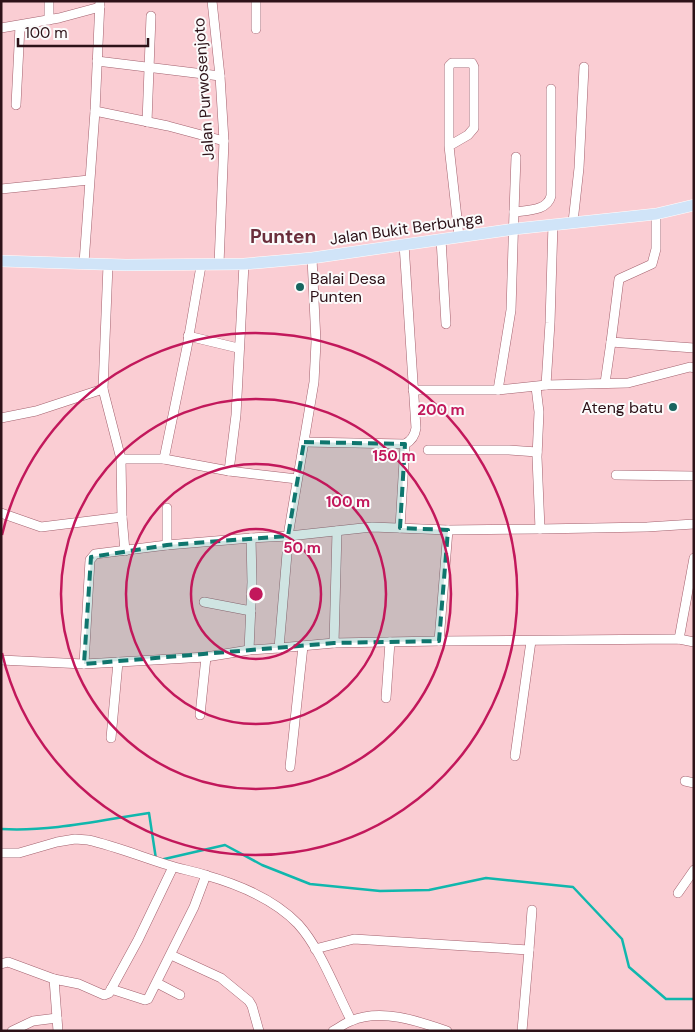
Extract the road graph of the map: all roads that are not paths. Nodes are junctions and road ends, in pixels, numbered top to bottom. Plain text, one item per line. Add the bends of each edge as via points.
1 (49, 1) edge
2 (212, 1) edge
3 (256, 1) edge
4 (100, 4) edge
5 (151, 16) dead end
6 (49, 20) junction
7 (20, 26) junction
8 (1, 28) edge
9 (256, 28) dead end
10 (97, 61) junction
11 (584, 67) dead end
12 (150, 68) junction
13 (220, 76) junction
14 (551, 89) dead end
15 (16, 105) dead end
16 (95, 111) junction
17 (147, 122) junction
18 (224, 141) junction
19 (449, 146) junction
20 (516, 157) dead end
21 (89, 180) junction
22 (1, 189) edge
23 (694, 205) edge
24 (514, 212) junction
25 (656, 214) junction
26 (573, 222) junction
27 (552, 224) junction
28 (514, 229) junction
29 (459, 236) junction
30 (441, 238) junction
31 (404, 244) junction
32 (312, 258) junction
33 (1, 261) edge
34 (84, 263) junction
35 (219, 264) junction
36 (244, 264) junction
37 (108, 265) junction
38 (201, 266) junction
39 (446, 324) dead end
40 (188, 336) junction
41 (611, 342) junction
42 (238, 348) junction
43 (694, 348) edge
44 (694, 368) edge
45 (605, 383) junction
46 (546, 385) junction
47 (536, 387) junction
48 (103, 389) junction
49 (413, 390) junction
50 (498, 390) junction
51 (1, 418) edge
52 (304, 442) junction
53 (405, 444) junction
54 (428, 450) dead end
55 (537, 452) junction
56 (121, 459) junction
57 (164, 459) junction
58 (229, 471) junction
59 (616, 475) dead end
60 (694, 476) edge
61 (297, 479) junction
62 (167, 508) dead end
63 (1, 513) edge
64 (122, 517) junction
65 (694, 524) edge
66 (400, 528) junction
67 (540, 529) junction
68 (448, 530) junction
69 (337, 531) junction
70 (289, 536) junction
71 (251, 538) junction
72 (167, 545) junction
73 (125, 551) junction
74 (694, 558) edge
75 (204, 602) dead end
76 (251, 611) junction
77 (679, 639) junction
78 (439, 641) junction
79 (531, 641) junction
80 (390, 642) junction
81 (694, 642) edge
82 (334, 643) junction
83 (303, 646) junction
84 (279, 648) junction
85 (249, 650) junction
86 (206, 657) junction
87 (1, 660) edge
88 (118, 662) junction
89 (84, 664) junction
90 (386, 698) dead end
91 (200, 715) dead end
92 (111, 738) dead end
93 (515, 756) dead end
94 (290, 767) dead end
95 (1, 853) edge
96 (173, 867) junction
97 (694, 870) edge
98 (206, 875) junction
99 (678, 893) dead end
100 (532, 910) dead end
101 (315, 949) junction
102 (529, 950) junction
103 (171, 955) junction
104 (1, 964) edge
105 (54, 980) junction
106 (157, 983) junction
107 (111, 989) junction
108 (180, 995) dead end
109 (57, 1018) junction
110 (351, 1020) junction
111 (339, 1029) edge
112 (12, 1031) edge
113 (58, 1031) edge
114 (259, 1031) edge
115 (447, 1031) edge
116 (522, 1031) edge

1 - 6 street
2 - 13 street, Jalan Purwosenjoto
3 - 9 street
4 - 6 street
4 - 10 street
5 - 12 street
6 - 7 street
7 - 8 street
7 - 15 street
10 - 12 street
10 - 16 street
11 - 26 street
12 - 13 street
12 - 17 street
13 - 18 street, Jalan Purwosenjoto
14 - 24 street via 551,196 543,207
16 - 17 street
16 - 21 street
17 - 18 street
18 - 35 street, Jalan Purwosenjoto
19 - 19 street via 449,65 472,63 474,128
19 - 29 street
20 - 24 street
21 - 22 street
21 - 34 street
23 - 25 main road, Jalan Bukit Berbunga
24 - 28 street
25 - 26 main road, Jalan Bukit Berbunga
25 - 41 street via 654,259 650,266 619,279
26 - 27 main road, Jalan Bukit Berbunga
27 - 28 main road, Jalan Bukit Berbunga
27 - 46 street
28 - 29 main road, Jalan Bukit Berbunga
28 - 50 street via 511,310
29 - 30 main road, Jalan Bukit Berbunga
30 - 31 main road, Jalan Bukit Berbunga
30 - 39 street
31 - 32 main road, Jalan Bukit Berbunga
31 - 49 street
32 - 36 main road, Jalan Bukit Berbunga
32 - 52 street via 316,342 314,382
33 - 34 main road, Jalan Bukit Berbunga
34 - 37 main road, Jalan Bukit Berbunga
35 - 36 main road, Jalan Bukit Berbunga
35 - 38 main road, Jalan Bukit Berbunga
36 - 42 street
37 - 38 main road, Jalan Bukit Berbunga
37 - 48 street
38 - 40 street
40 - 42 street
40 - 57 street
41 - 43 street
41 - 45 street
42 - 58 street via 236,415
44 - 45 street via 628,382
45 - 46 street
46 - 47 street
47 - 50 street
47 - 55 street via 539,412
48 - 51 street via 36,411
48 - 56 street
49 - 50 street
49 - 53 street via 416,428 413,437
52 - 53 street
52 - 61 street
53 - 66 street
54 - 55 street
55 - 67 street
56 - 57 street
56 - 64 street
57 - 58 street
58 - 61 street
59 - 60 street
61 - 70 street
62 - 72 street
63 - 64 street via 41,527
64 - 73 street
65 - 67 street
66 - 68 street
66 - 69 street
67 - 68 street
68 - 78 street
69 - 70 street
69 - 82 street
70 - 71 street
70 - 84 street
71 - 72 street
71 - 76 street
72 - 73 street
73 - 89 street via 95,554 90,559
74 - 77 street
75 - 76 street
76 - 85 street
77 - 79 street
77 - 81 street
78 - 79 street
78 - 80 street
79 - 93 street
80 - 82 street
80 - 90 street
82 - 83 street
83 - 84 street
83 - 94 street
84 - 85 street
85 - 86 street
86 - 88 street
86 - 91 street
87 - 89 street
88 - 89 street
88 - 92 street
95 - 96 street via 19,853 82,839
96 - 98 street
96 - 107 street
97 - 99 street
98 - 101 street via 228,882 278,907 298,924
98 - 103 street
100 - 102 street
101 - 102 street via 354,939
101 - 110 street
102 - 116 street
103 - 106 street
103 - 114 street via 221,978 249,1001
104 - 105 street via 8,962
105 - 107 street via 79,984 104,995
105 - 109 street
106 - 107 street via 147,1000
106 - 108 street
109 - 112 street via 33,1022
109 - 113 street
110 - 111 street
110 - 115 street via 371,1016 402,1018

